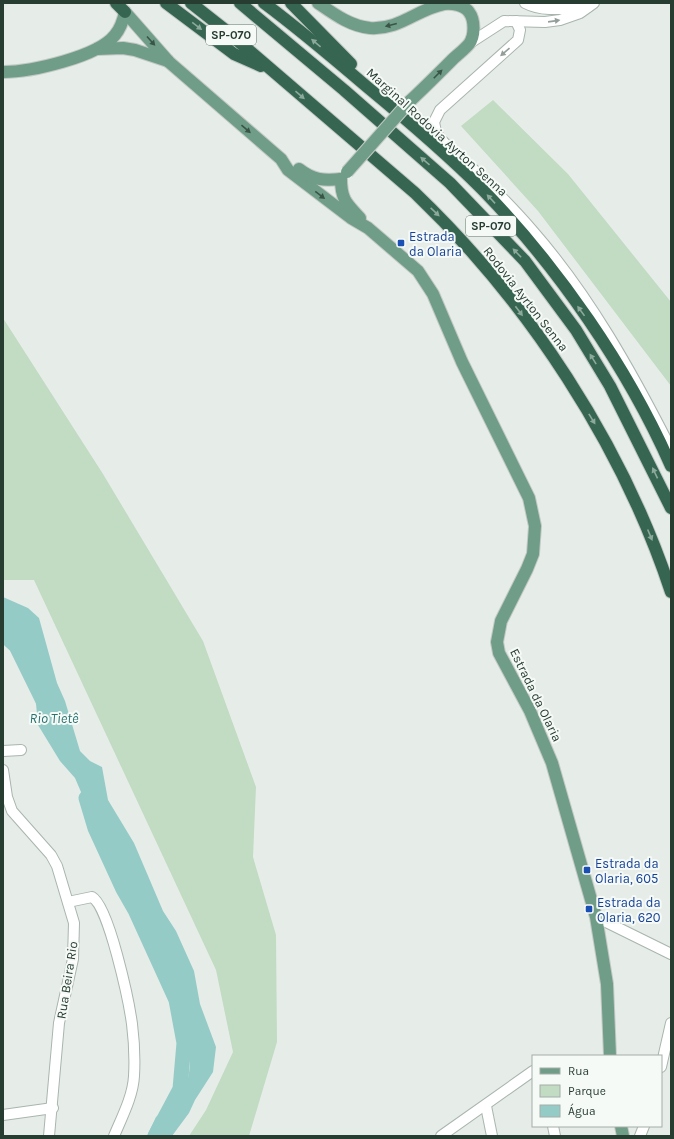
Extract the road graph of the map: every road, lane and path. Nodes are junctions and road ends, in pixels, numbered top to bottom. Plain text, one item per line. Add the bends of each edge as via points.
1 (116, 3) edge
2 (166, 3) edge
3 (191, 3) edge
4 (240, 3) edge
5 (264, 3) edge
6 (290, 3) edge
7 (318, 3) edge
8 (525, 3) edge
9 (591, 5) edge
10 (431, 6) edge
11 (125, 12) junction
12 (516, 21) junction
13 (470, 43) junction
14 (97, 49) junction
15 (169, 62) junction
16 (270, 70) junction
17 (3, 72) edge
18 (388, 105) junction
19 (281, 159) junction
20 (344, 176) junction
21 (368, 228) junction
22 (671, 449) edge
23 (671, 466) edge
24 (671, 508) edge
25 (671, 592) edge
26 (21, 750) dead end
27 (3, 751) edge
28 (3, 770) edge
29 (68, 902) junction
30 (596, 917) junction
31 (671, 954) edge
32 (671, 1023) edge
33 (610, 1055) edge
34 (662, 1063) edge
35 (532, 1072) edge
36 (486, 1106) junction
37 (53, 1108) junction
38 (3, 1115) edge
39 (49, 1136) edge
40 (114, 1136) edge
41 (441, 1136) edge
42 (492, 1136) edge

1 - 11 highway
2 -> 16 highway via 234,54
3 - 16 highway, Rodovia Ayrton Senna / SP-070
24 -> 4 highway, Rodovia Ayrton Senna / SP-070 via 610,386 576,330 525,261 450,183
18 -> 5 highway, Marginal Rodovia Ayrton Senna
6 - 18 highway via 382,95
10 -> 7 main road via 404,22 369,28 350,23
8 - 9 street via 546,9
12 -> 9 street via 560,20 580,13
10 - 13 main road via 445,4 463,7 469,11 473,26
11 - 14 main road via 114,36
11 -> 15 main road, Estrada da Olaria
12 - 13 street via 504,20
12 -> 22 street, Marginal Rodovia Ayrton Senna via 520,30 518,40 440,110 434,122 436,132 533,231 568,277 603,326 636,380
20 -> 13 main road, bridge via 410,101
14 - 15 main road via 135,50
14 - 17 main road via 40,68
15 -> 19 main road, Estrada da Olaria
16 -> 25 highway, Rodovia Ayrton Senna / SP-070 via 415,193 442,219 497,281 557,361 598,428 633,496
23 -> 18 highway, Marginal Rodovia Ayrton Senna via 608,348 555,276 482,189
19 - 20 main road, Estrada da Olaria via 319,180
19 -> 21 main road, Estrada da Olaria via 288,170
20 - 21 main road, Estrada da Olaria via 342,194 346,203
21 - 30 main road, Estrada da Olaria via 418,272 433,294 462,362 529,498 535,526 533,554 501,621 497,642 499,653 530,711 552,763
26 - 27 street
28 - 29 street, Rua Beira Rio via 7,798 12,810 51,855
29 - 37 street, Rua Beira Rio via 74,923 74,940 60,1023
29 - 40 street via 92,897 97,901 108,928 129,1004 135,1066 132,1090
30 - 31 street
30 - 33 main road, Estrada da Olaria via 607,984
32 - 34 street
35 - 36 street
36 - 41 street
36 - 42 street
37 - 38 street
37 - 39 street, Rua Beira Rio

